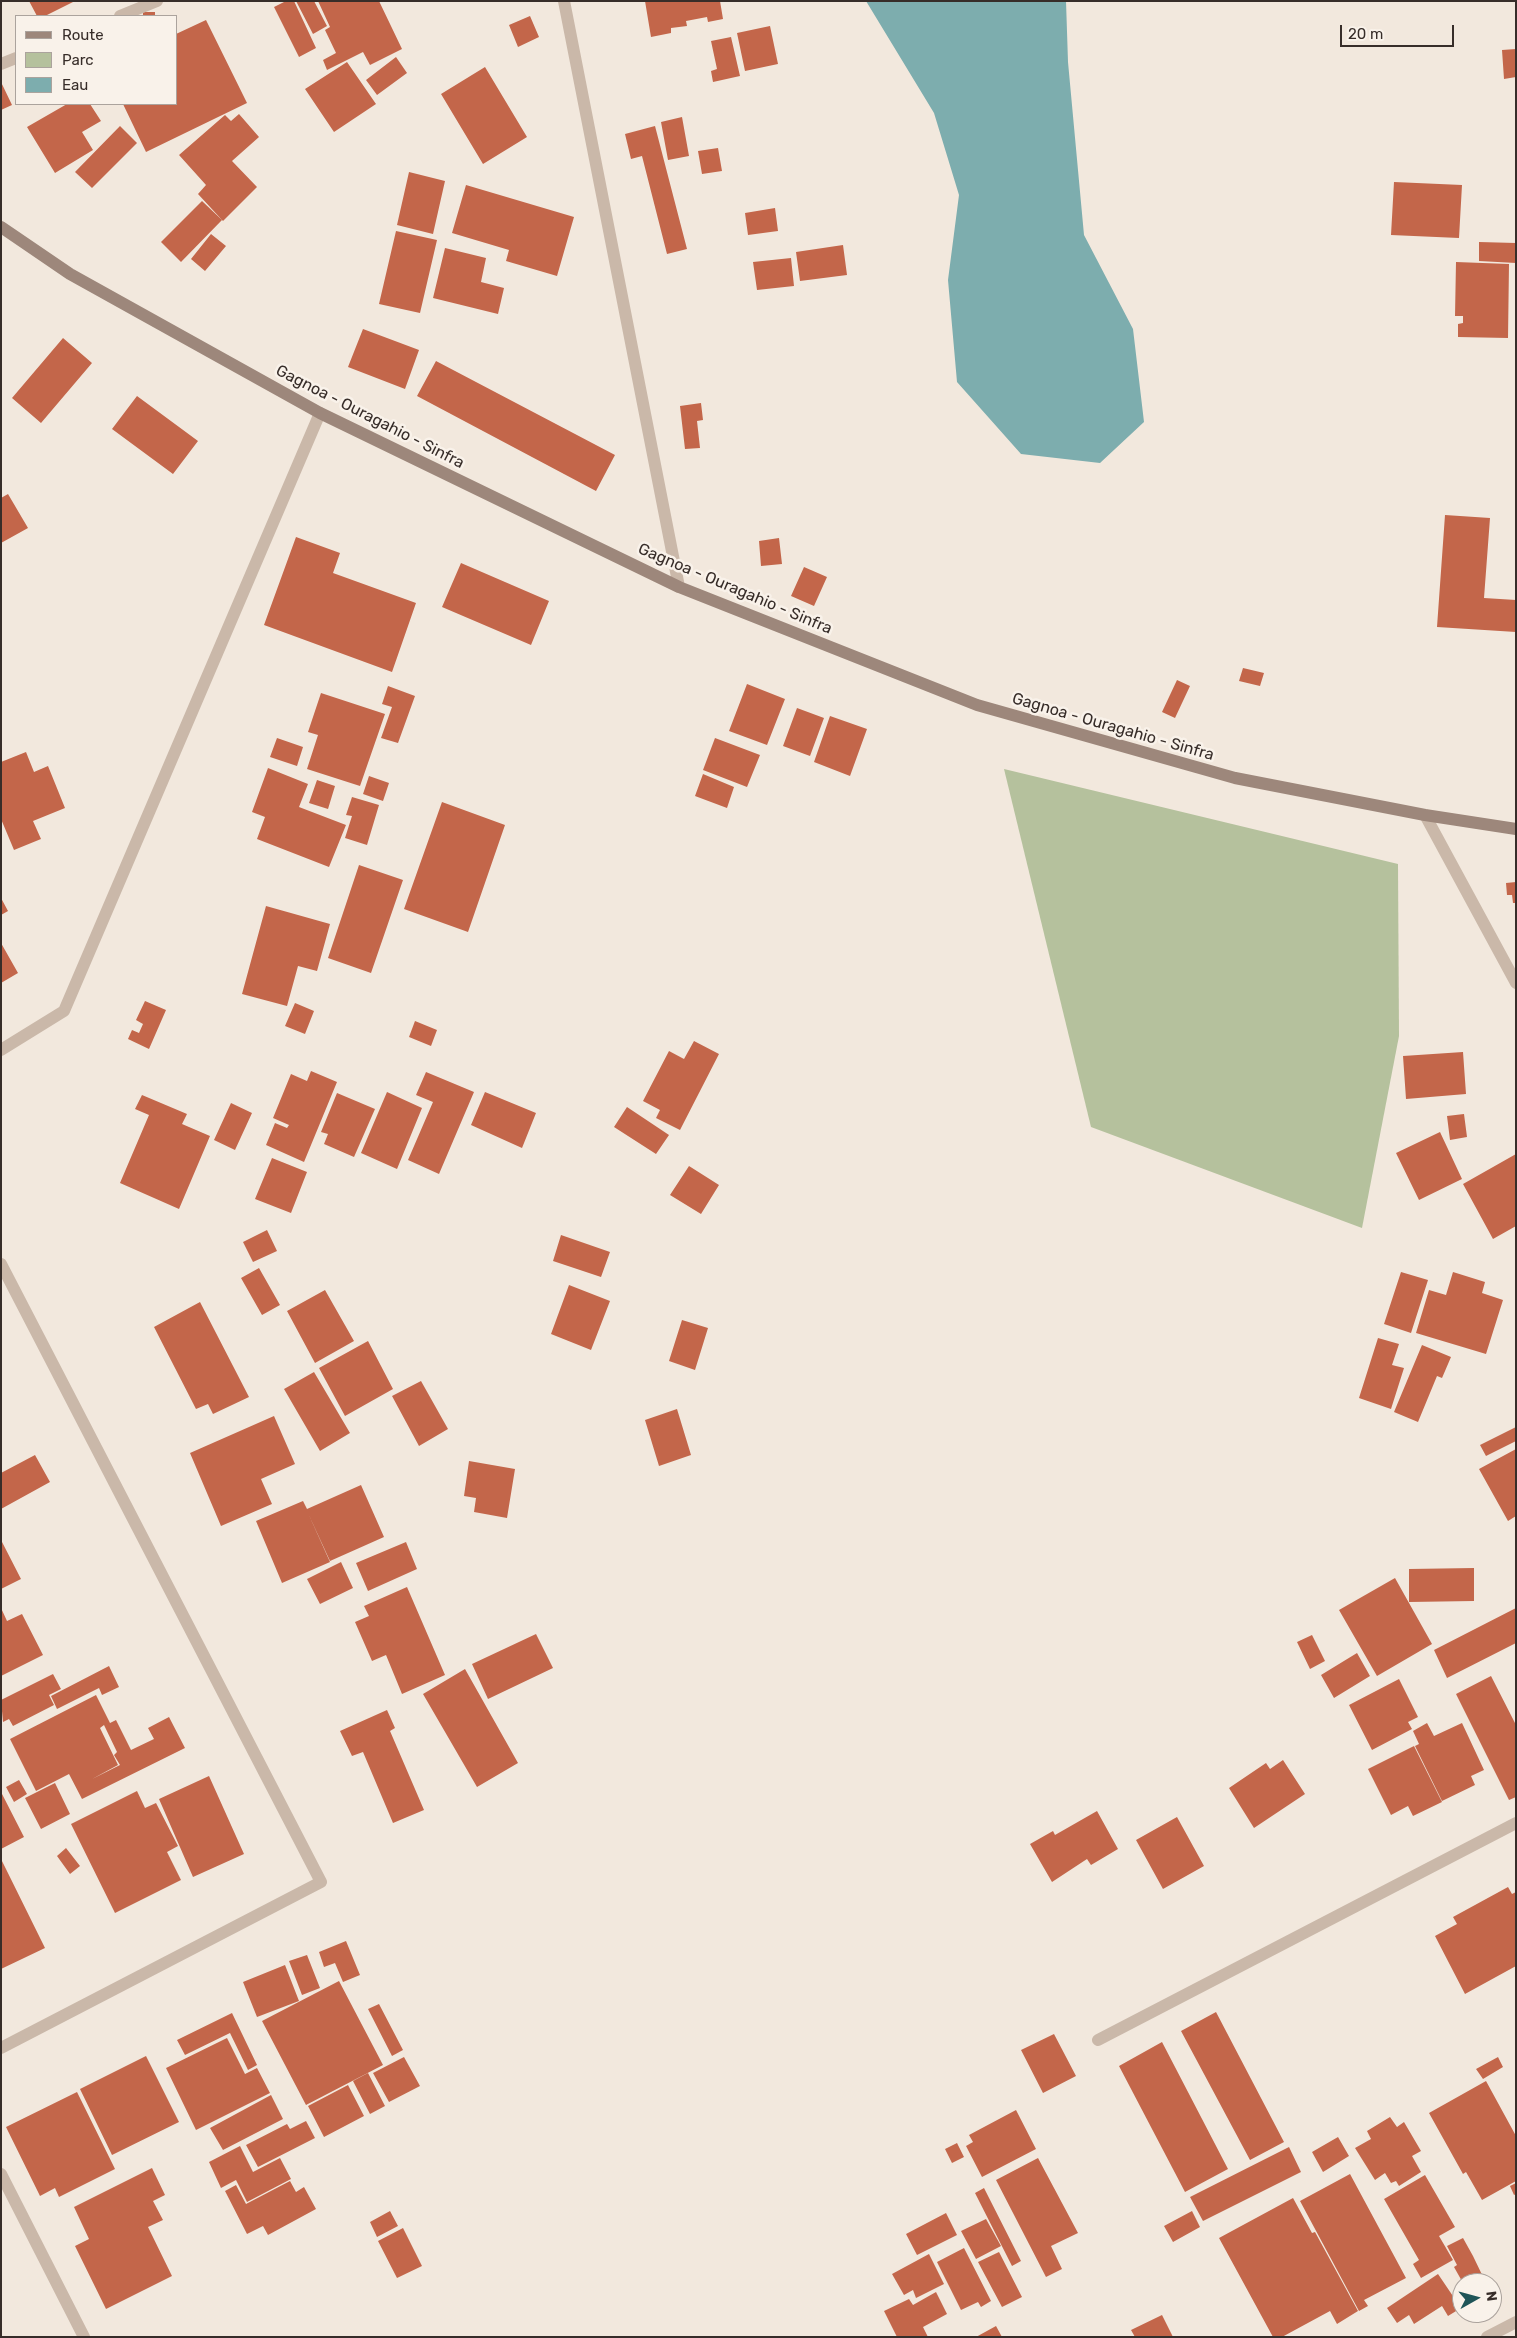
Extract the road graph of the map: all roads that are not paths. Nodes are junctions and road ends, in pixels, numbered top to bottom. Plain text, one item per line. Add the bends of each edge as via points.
1 (157, 1) edge
2 (564, 1) edge
3 (122, 15) edge
4 (15, 58) edge
5 (1, 64) edge
6 (1, 227) edge
7 (320, 413) junction
8 (679, 586) junction
9 (1425, 815) junction
10 (1516, 829) edge
11 (1516, 983) edge
12 (1, 1050) edge
13 (1, 1264) edge
14 (1516, 1823) edge
15 (1098, 2040) dead end
16 (1, 2048) edge
17 (1, 2174) edge
18 (1516, 2322) edge
19 (84, 2337) edge
20 (1487, 2337) edge

1 - 3 street
2 - 8 street
4 - 5 street
6 - 7 main road, Gagnoa - Ouragahio - Sinfra via 70,274
7 - 8 main road, Gagnoa - Ouragahio - Sinfra
7 - 12 street via 64,1012
8 - 9 main road, Gagnoa - Ouragahio - Sinfra via 977,705 1235,778
9 - 10 main road, Gagnoa - Ouragahio - Sinfra
9 - 11 street
13 - 16 street via 322,1882
14 - 15 street
17 - 19 street
18 - 20 street

